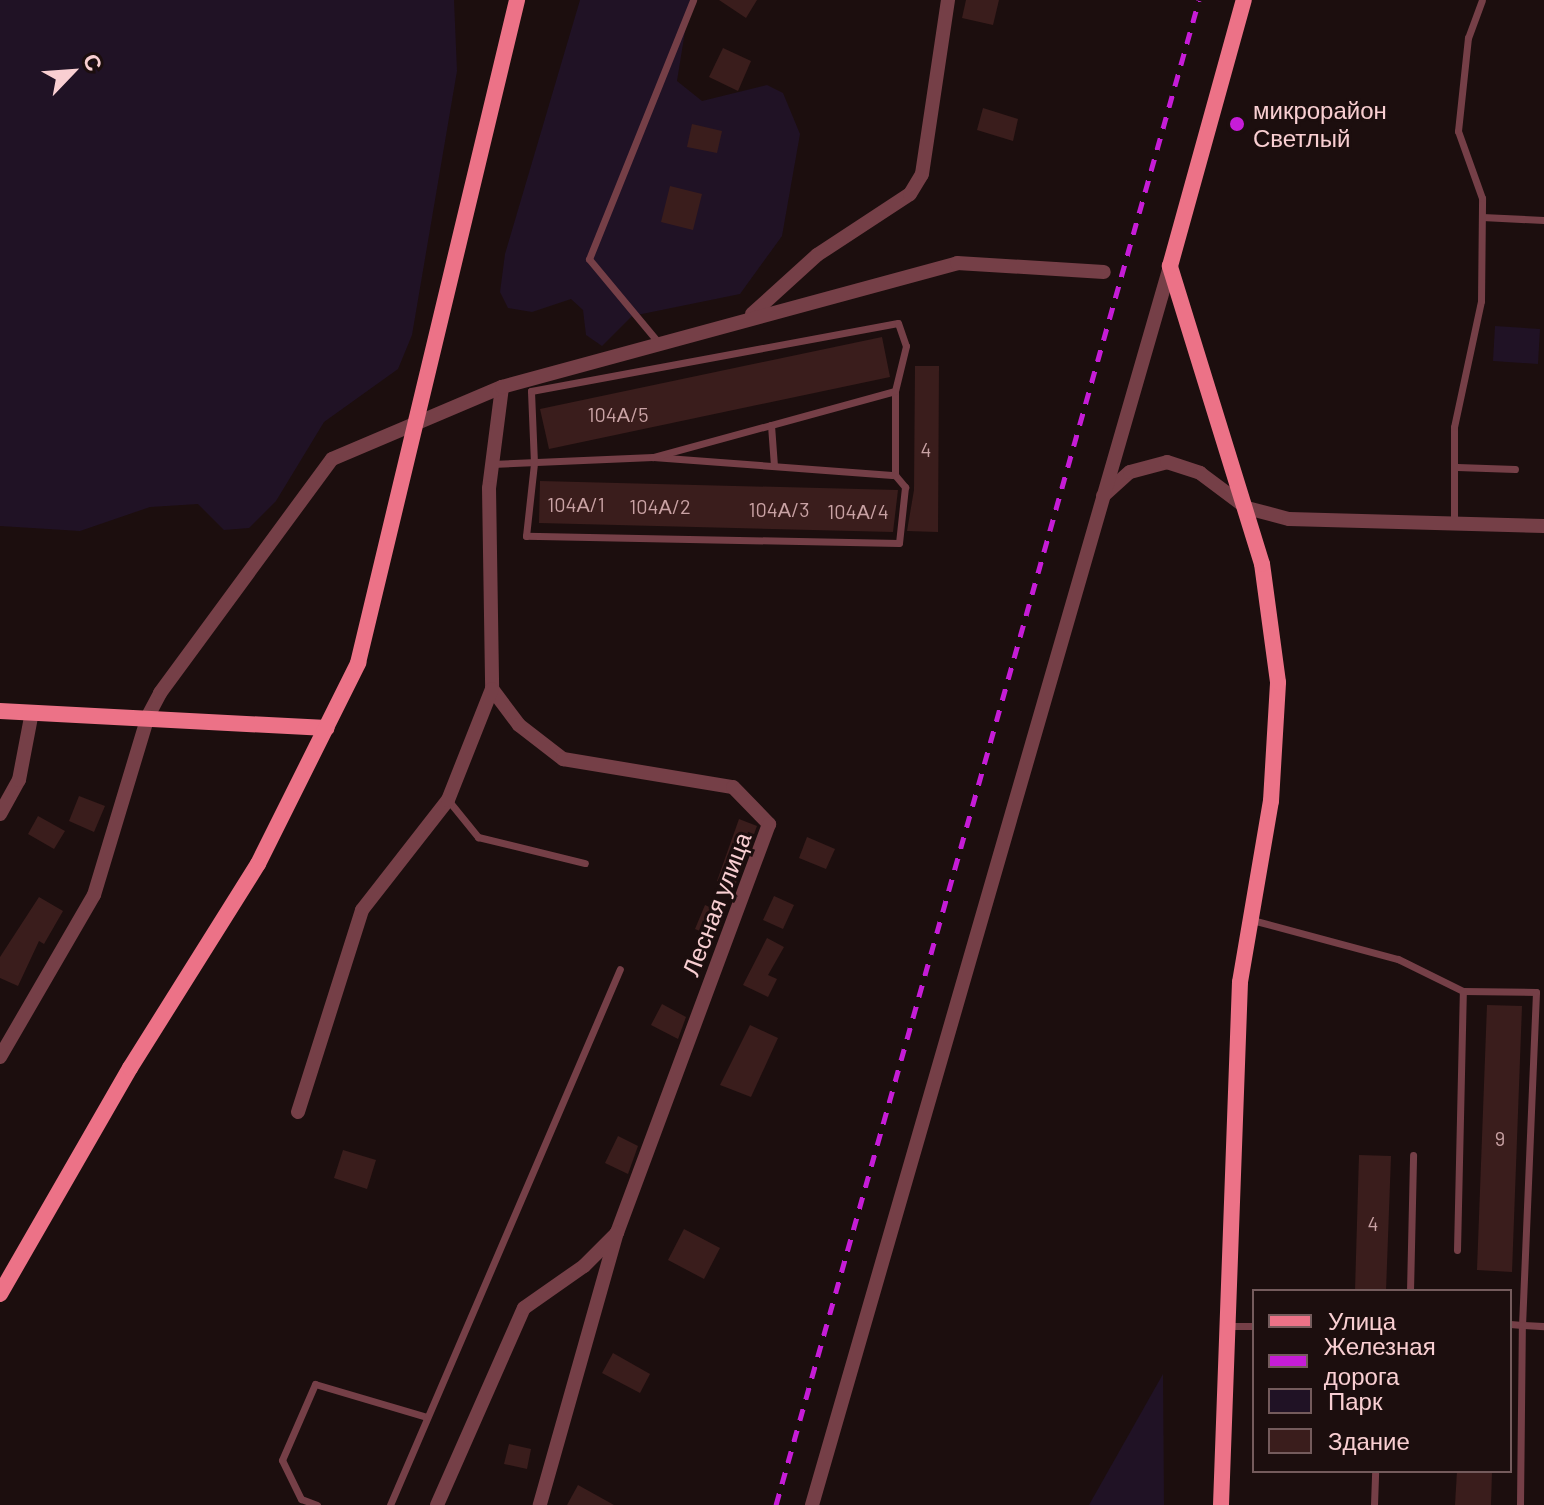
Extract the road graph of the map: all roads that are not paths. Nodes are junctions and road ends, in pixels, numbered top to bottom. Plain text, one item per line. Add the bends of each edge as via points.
1 (517, 0) edge
2 (693, 0) edge
3 (948, 0) edge
4 (1244, 0) edge
5 (1482, 0) edge
6 (1482, 217) junction
7 (1544, 220) edge
8 (1170, 266) junction
9 (1104, 272) dead end
10 (748, 317) junction
11 (658, 342) junction
12 (502, 387) junction
13 (895, 391) junction
14 (417, 419) junction
15 (771, 425) junction
16 (653, 457) junction
17 (534, 463) junction
18 (492, 464) junction
19 (774, 466) junction
20 (1457, 467) junction
21 (1515, 469) dead end
22 (895, 475) junction
23 (1103, 496) junction
24 (1247, 508) junction
25 (1454, 521) junction
26 (1544, 526) edge
27 (492, 689) junction
28 (0, 711) edge
29 (32, 712) junction
30 (148, 716) junction
31 (327, 728) junction
32 (448, 800) junction
33 (0, 814) edge
34 (585, 863) dead end
35 (1250, 920) junction
36 (620, 969) dead end
37 (1463, 991) junction
38 (1540, 992) edge
39 (0, 1057) edge
40 (298, 1112) dead end
41 (1413, 1155) dead end
42 (617, 1232) junction
43 (1457, 1250) dead end
44 (1410, 1289) edge
45 (0, 1294) edge
46 (1512, 1324) edge
47 (1522, 1325) junction
48 (1227, 1326) junction
49 (1252, 1326) edge
50 (1544, 1326) edge
51 (427, 1417) junction
52 (1375, 1473) edge
53 (317, 1505) edge
54 (390, 1505) edge
55 (437, 1505) edge
56 (540, 1505) edge
57 (812, 1505) edge
58 (1221, 1505) edge
59 (1374, 1505) edge
60 (1520, 1505) edge

1 - 14 street
2 - 11 lane via 589,259
3 - 10 street via 922,174 910,194 817,255
4 - 8 street
5 - 6 lane via 1468,38 1458,131 1482,198
6 - 7 lane
6 - 20 lane via 1481,301 1454,427
8 - 23 street
8 - 24 street
9 - 10 street via 957,263
10 - 11 street
11 - 12 street
12 - 14 street
12 - 18 street
13 - 15 lane
13 - 17 lane via 906,346 898,323 531,391
13 - 22 lane
14 - 30 street via 332,459
14 - 31 street via 358,663
15 - 16 lane
15 - 19 lane
16 - 17 lane
16 - 19 lane
17 - 18 lane
17 - 22 lane via 526,536 899,543 905,487
18 - 27 street
19 - 22 lane
20 - 21 lane
20 - 25 lane
23 - 24 street via 1130,472 1167,462 1200,473
23 - 57 street
24 - 25 street via 1289,519
24 - 35 street via 1262,564 1278,682 1271,801
25 - 26 street
27 - 32 street
27 - 42 street, Лесная улица via 519,725 563,759 733,787 769,824
28 - 29 street
29 - 30 street
29 - 33 street via 19,780
30 - 31 street
30 - 39 street via 94,895
31 - 45 street via 258,864 130,1068
32 - 34 lane via 478,837
32 - 40 street via 362,910
35 - 37 lane via 1398,959
35 - 48 street via 1240,982
36 - 51 lane
37 - 38 lane
37 - 43 lane
38 - 47 lane
41 - 44 lane
42 - 55 street via 584,1266 524,1308
42 - 56 street, Лесная улица
46 - 47 lane
47 - 50 lane
47 - 60 lane
48 - 49 lane
48 - 58 street
51 - 53 lane via 315,1384 282,1460 301,1499
51 - 54 lane
52 - 59 lane

